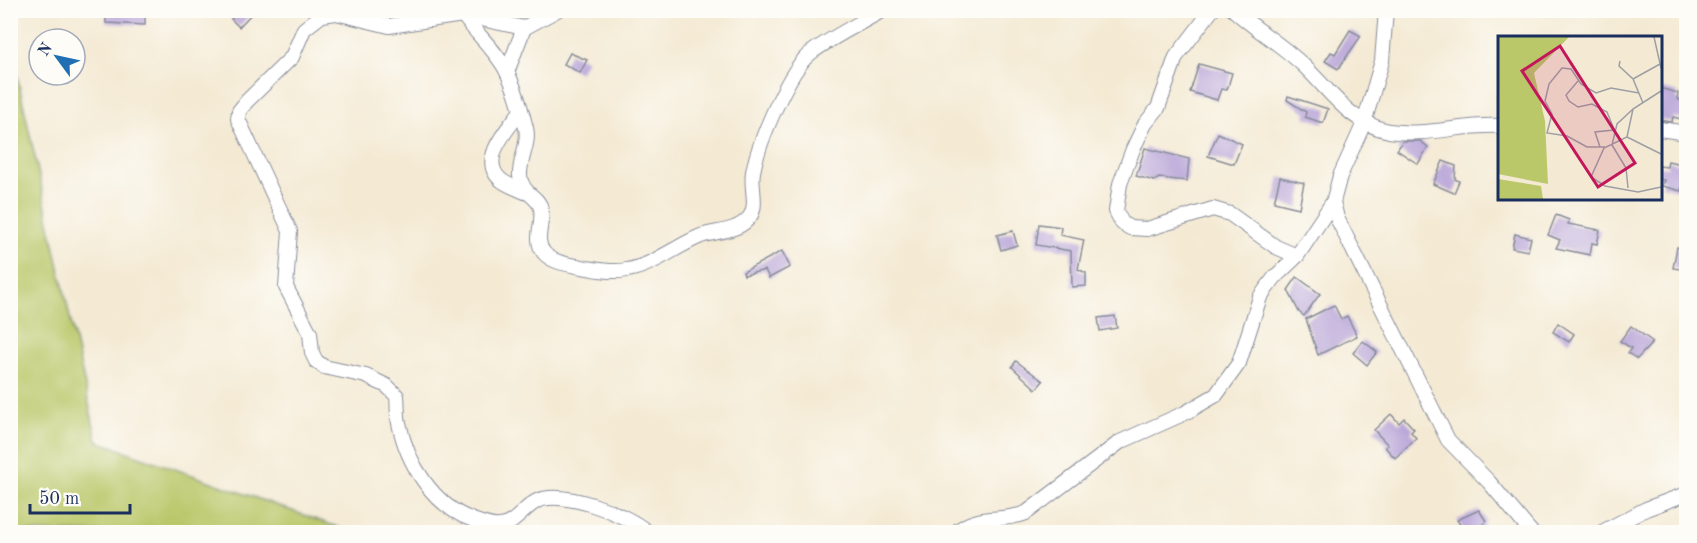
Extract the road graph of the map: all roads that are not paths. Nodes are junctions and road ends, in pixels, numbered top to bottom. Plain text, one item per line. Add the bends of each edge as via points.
1 (557, 10) edge
2 (883, 10) edge
3 (1212, 10) edge
4 (1234, 10) edge
5 (1386, 10) edge
6 (463, 15) junction
7 (524, 28) junction
8 (507, 72) junction
9 (520, 112) junction
10 (1364, 123) junction
11 (1498, 126) edge
12 (1661, 129) edge
13 (1686, 133) edge
14 (525, 192) junction
15 (1334, 202) junction
16 (1297, 256) junction
17 (1686, 494) edge
18 (647, 532) edge
19 (956, 532) edge
20 (1531, 532) edge
21 (1602, 532) edge

1 - 7 street
2 - 14 street via 810,52 778,103 759,144 752,175 753,212 738,227 701,236 627,270 602,270 552,259 543,251 539,230 542,210
3 - 16 street via 1176,57 1158,108 1133,149 1120,184 1116,211 1130,228 1147,229 1213,209 1230,214 1276,247
4 - 10 street via 1302,64 1338,103
5 - 10 street via 1382,61
6 - 7 street
6 - 8 street
6 - 18 street via 389,26 336,13 322,15 304,29 291,57 239,111 241,129 290,231 286,286 310,333 316,361 324,368 366,376 397,396 398,422 416,471 449,508 497,527 508,524 536,502 548,497 568,497
7 - 8 street
8 - 9 street
9 - 14 street via 527,140 520,174
9 - 14 street via 498,142 494,170 502,181
10 - 11 street via 1401,131
10 - 15 street via 1340,176
12 - 13 street
15 - 16 street
15 - 20 street via 1337,218 1436,420 1448,440
16 - 19 street via 1260,297 1239,363 1216,395 1120,442 1026,513 1014,518 969,521
17 - 21 street

